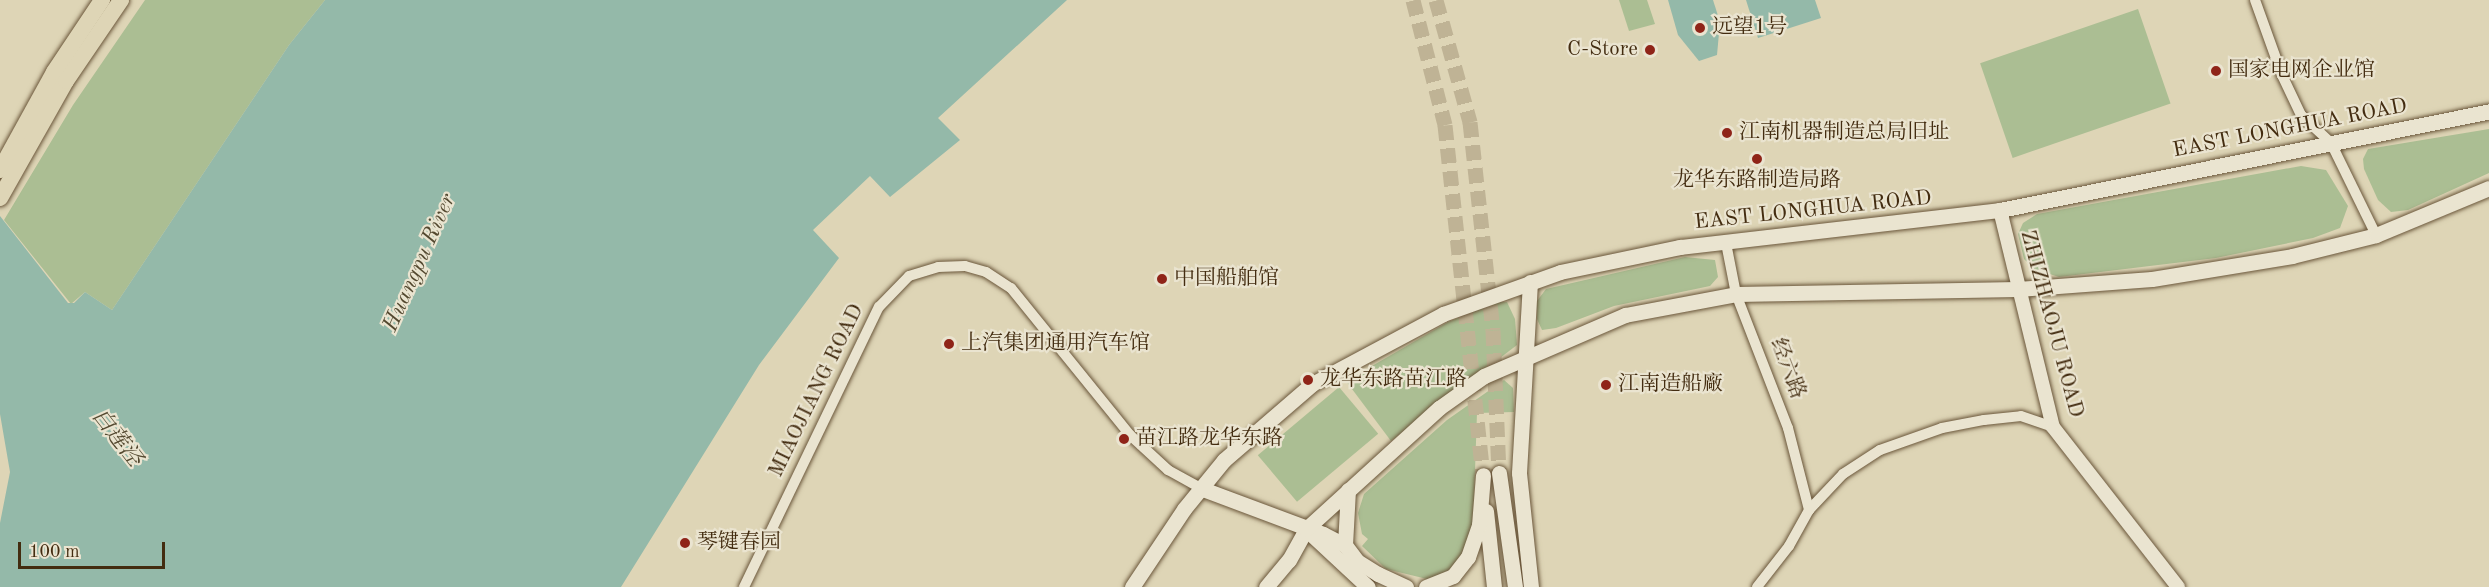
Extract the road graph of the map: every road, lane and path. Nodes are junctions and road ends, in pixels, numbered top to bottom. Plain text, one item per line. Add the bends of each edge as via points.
1 (102, 0) edge
2 (122, 0) edge
3 (2255, 0) edge
4 (60, 76) junction
5 (2489, 111) edge
6 (2331, 142) junction
7 (0, 170) edge
8 (2489, 188) edge
9 (0, 198) edge
10 (2000, 210) junction
11 (2376, 235) junction
12 (1726, 243) junction
13 (1530, 282) junction
14 (2018, 289) junction
15 (1736, 294) junction
16 (1522, 362) junction
17 (2053, 427) junction
18 (1499, 473) tunnel mouth
19 (1200, 488) junction
20 (1348, 490) junction
21 (1809, 510) junction
22 (1306, 529) junction
23 (1345, 545) junction
24 (1530, 584) edge
25 (744, 587) edge
26 (1132, 587) edge
27 (1266, 587) edge
28 (1368, 587) edge
29 (1406, 587) edge
30 (1426, 587) edge
31 (1494, 587) edge
32 (1515, 587) edge
33 (1757, 587) edge
34 (2178, 587) edge

1 - 4 main road
2 - 4 main road
3 - 6 street via 2301,115
4 - 7 main road
4 - 9 main road
5 - 6 main road, EAST LONGHUA ROAD
6 - 10 main road, EAST LONGHUA ROAD
6 - 11 street
8 - 11 main road
10 - 12 main road, EAST LONGHUA ROAD
10 - 14 street, ZHIZHAOJU ROAD
11 - 14 main road via 2292,256 2152,279
12 - 13 main road, EAST LONGHUA ROAD via 1614,258
12 - 15 street, 经六路
13 - 16 main road
13 - 19 main road, EAST LONGHUA ROAD via 1443,314 1330,373 1252,436
14 - 15 main road
14 - 17 street, ZHIZHAOJU ROAD
15 - 16 main road via 1625,315 1540,349
15 - 21 street, 经六路 via 1785,419
16 - 20 main road via 1484,376 1439,408
16 - 24 main road via 1519,473
17 - 21 street via 2021,416 1984,420 1912,437 1880,450 1844,474
17 - 34 street, ZHIZHAOJU ROAD
18 - 32 main road
19 - 22 main road
19 - 25 street, MIAOJIANG ROAD via 1168,470 1130,435 1011,288 986,272 965,266 938,267 909,276 879,307
19 - 26 main road, EAST LONGHUA ROAD
20 - 22 main road
20 - 23 main road
21 - 33 street via 1789,546
22 - 23 main road
22 - 27 main road via 1289,560
22 - 28 main road
23 - 29 main road via 1357,561
30 - 31 main road via 1453,576 1468,557 1479,525 1483,475

